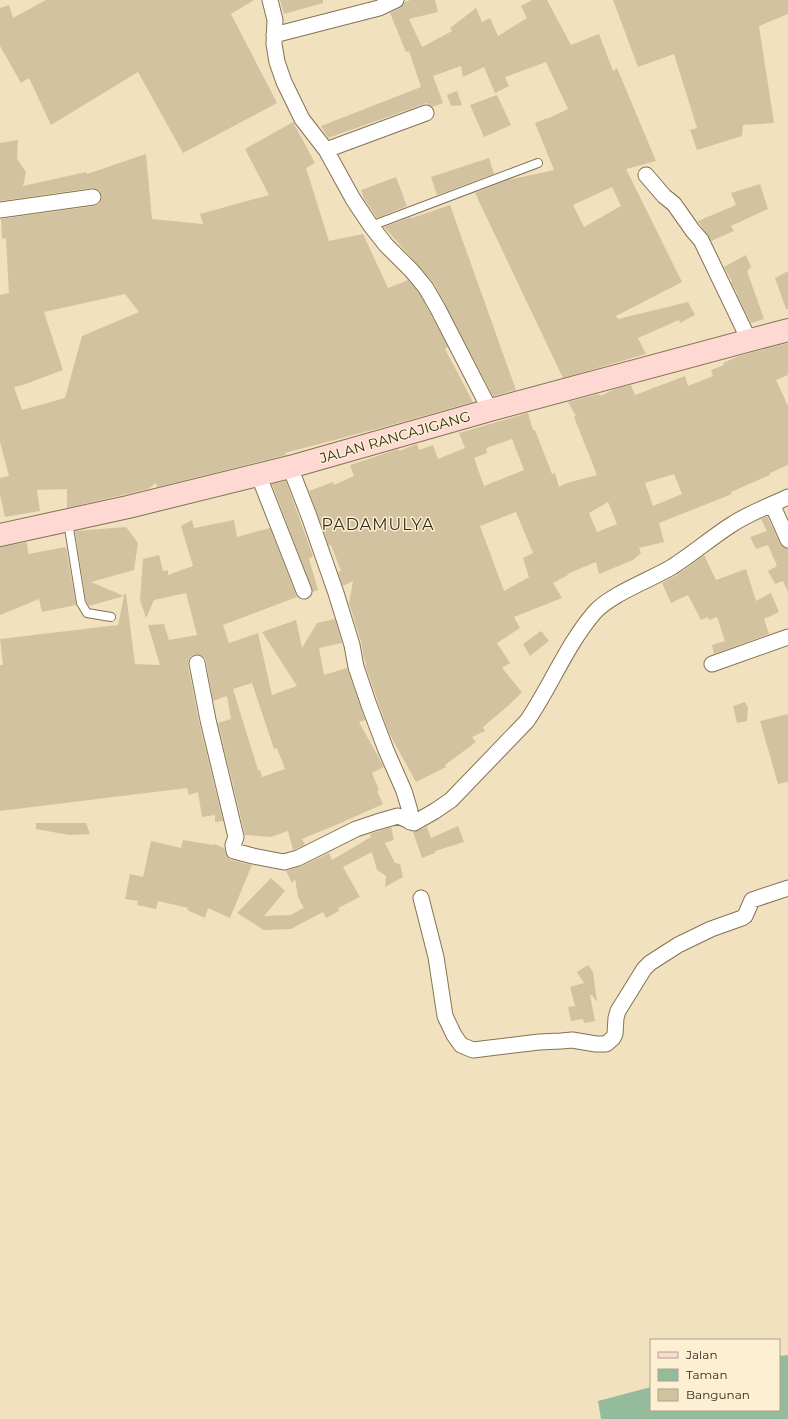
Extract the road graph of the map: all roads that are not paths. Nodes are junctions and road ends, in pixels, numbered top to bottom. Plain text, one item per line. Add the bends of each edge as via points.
1 (270, 0) edge
2 (396, 0) edge
3 (274, 35) junction
4 (426, 113) dead end
5 (326, 150) junction
6 (538, 163) dead end
7 (646, 175) dead end
8 (93, 197) dead end
9 (0, 210) edge
10 (371, 226) junction
11 (788, 330) edge
12 (749, 340) junction
13 (490, 410) junction
14 (290, 467) junction
15 (258, 474) junction
16 (788, 497) edge
17 (772, 504) junction
18 (67, 521) junction
19 (1, 531) edge
20 (788, 540) edge
21 (304, 591) dead end
22 (111, 617) dead end
23 (788, 637) edge
24 (197, 663) dead end
25 (712, 664) dead end
26 (409, 814) junction
27 (788, 888) edge
28 (421, 898) dead end

1 - 3 street via 275,20
2 - 3 street via 379,8
3 - 5 street via 277,62 284,82 302,119
4 - 5 street
5 - 10 street
6 - 10 lane
7 - 12 street via 674,204 704,244
8 - 9 street
10 - 13 street via 426,288
11 - 12 main road, JALAN RANCAJIGANG
12 - 13 main road, JALAN RANCAJIGANG
13 - 14 main road, JALAN RANCAJIGANG
14 - 15 main road, JALAN RANCAJIGANG
14 - 26 street via 336,593 369,705 404,791
15 - 18 main road, JALAN RANCAJIGANG
15 - 21 street
16 - 17 street
17 - 20 street
17 - 26 street via 732,524 670,568 607,602 595,612 564,655 527,721 451,800 414,822
18 - 19 main road, JALAN RANCAJIGANG
18 - 22 lane via 81,603 87,613
23 - 25 street
24 - 26 street via 234,850 284,862 298,858 356,829
27 - 28 street via 752,900 742,918 704,932 650,963 618,1011 615,1034 606,1044 567,1040 474,1050 461,1045 447,1022 436,957

